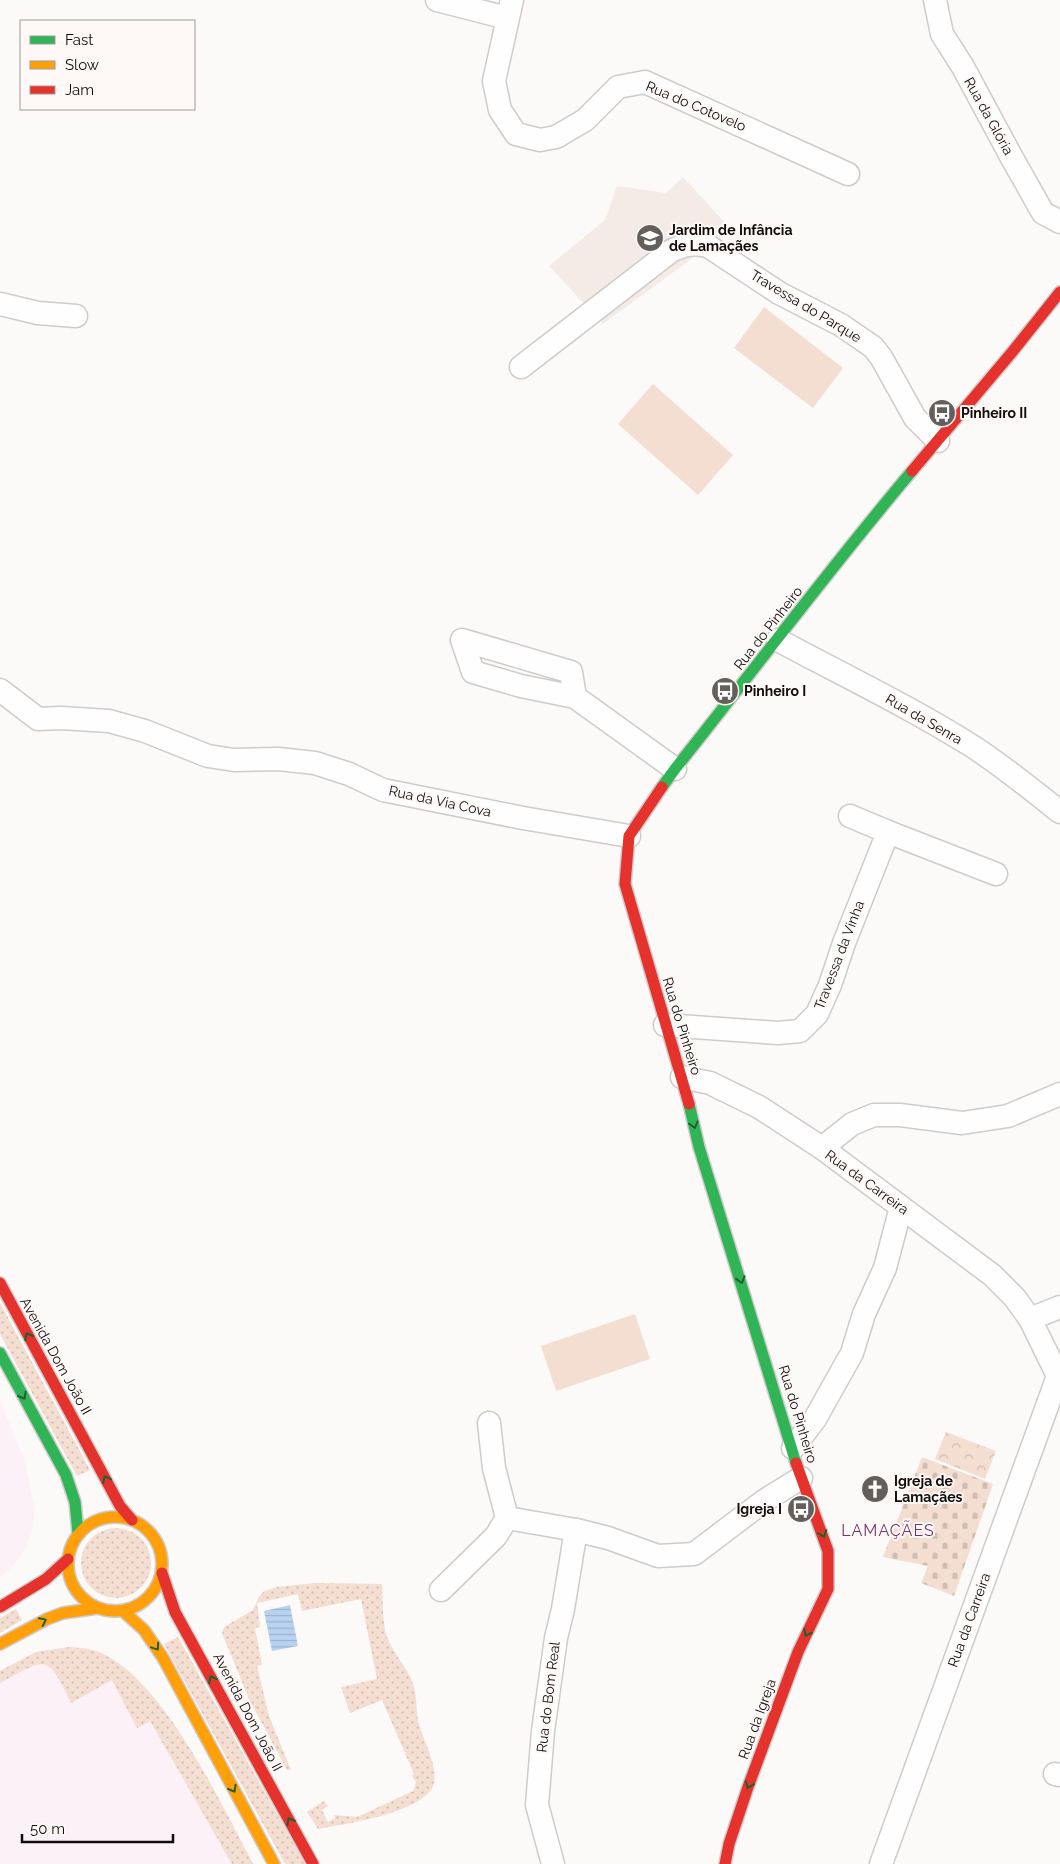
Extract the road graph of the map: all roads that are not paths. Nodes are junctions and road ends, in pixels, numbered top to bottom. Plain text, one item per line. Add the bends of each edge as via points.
1 (437, 0) edge
2 (935, 0) edge
3 (509, 9) edge
4 (848, 174) dead end
5 (1060, 222) edge
6 (1060, 292) edge
7 (0, 304) edge
8 (76, 316) dead end
9 (521, 367) dead end
10 (938, 441) junction
11 (778, 640) junction
12 (0, 690) edge
13 (575, 697) dead end
14 (675, 769) junction
15 (1060, 812) edge
16 (850, 816) dead end
17 (888, 832) junction
18 (629, 836) junction
19 (996, 874) dead end
20 (665, 1025) junction
21 (682, 1077) junction
22 (1060, 1094) edge
23 (822, 1148) junction
24 (902, 1207) junction
25 (0, 1283) edge
26 (1060, 1307) edge
27 (1030, 1319) junction
28 (0, 1353) edge
29 (1059, 1374) edge
30 (490, 1423) dead end
31 (793, 1448) junction
32 (801, 1478) junction
33 (507, 1518) junction
34 (132, 1520) junction
35 (576, 1530) junction
36 (78, 1533) junction
37 (68, 1559) junction
38 (162, 1573) junction
39 (828, 1589) joint
40 (441, 1590) dead end
41 (0, 1607) edge
42 (98, 1608) junction
43 (123, 1611) junction
44 (0, 1644) edge
45 (274, 1864) edge
46 (314, 1864) edge
47 (553, 1864) edge
48 (725, 1864) edge
49 (881, 1864) edge

1 - 3 street
2 - 5 street, Rua da Glória via 942,34 1043,212
3 - 4 street, Rua do Cotovelo via 494,81 500,110 516,134 540,140 556,137 584,120 618,87 645,82
6 - 10 street, Rua do Pinheiro
7 - 8 street via 38,313
9 - 10 street, Travessa do Parque via 671,251 683,244 695,243 708,246 779,293 841,325 873,347 915,418
10 - 11 street, Rua do Pinheiro via 861,532
11 - 14 street, Rua do Pinheiro
11 - 15 street, Rua da Senra via 971,746
12 - 18 street, Rua da Via Cova via 38,719 109,721 145,731 208,756 315,763 383,790
13 - 14 street
14 - 18 street, Rua do Pinheiro
16 - 17 street
17 - 19 street
17 - 20 street, Travessa da Vinha via 817,1014 800,1031 778,1033
18 - 20 street, Rua do Pinheiro via 625,884
20 - 21 street, Rua do Pinheiro
21 - 23 street, Rua da Carreira via 710,1083 759,1107
21 -> 31 street, Rua do Pinheiro via 699,1147
22 - 23 street via 1008,1116 962,1122 874,1115 852,1124
23 - 24 street, Rua da Carreira
24 - 27 street, Rua da Carreira via 992,1274
24 - 31 street via 885,1268 864,1314 852,1353 815,1419
34 -> 25 street, Avenida Dom João II via 120,1506
26 - 27 street
27 - 29 street, Rua da Carreira
28 -> 36 street via 66,1475 75,1502
29 - 49 street, Rua da Carreira
30 - 33 street via 494,1468
31 - 32 street, Rua do Pinheiro
32 - 35 street via 764,1501 694,1554 658,1556
32 -> 39 street, Rua do Pinheiro via 828,1551
33 - 35 street
33 - 40 street via 496,1536
34 - 36 street, Avenida Dom João II via 110,1516 89,1523
34 - 38 street, Avenida Dom João II via 152,1535 159,1546 163,1559
35 - 47 street, Rua do Bom Real via 542,1730 538,1805
36 - 37 street
37 - 41 street via 46,1579
37 - 42 street via 79,1594
38 - 43 street via 144,1602
46 -> 38 street, Avenida Dom João II via 175,1612
39 -> 48 street, Rua da Igreja via 798,1652 748,1787
42 - 43 street
44 -> 42 street via 63,1612
43 -> 45 street via 144,1630 163,1658

